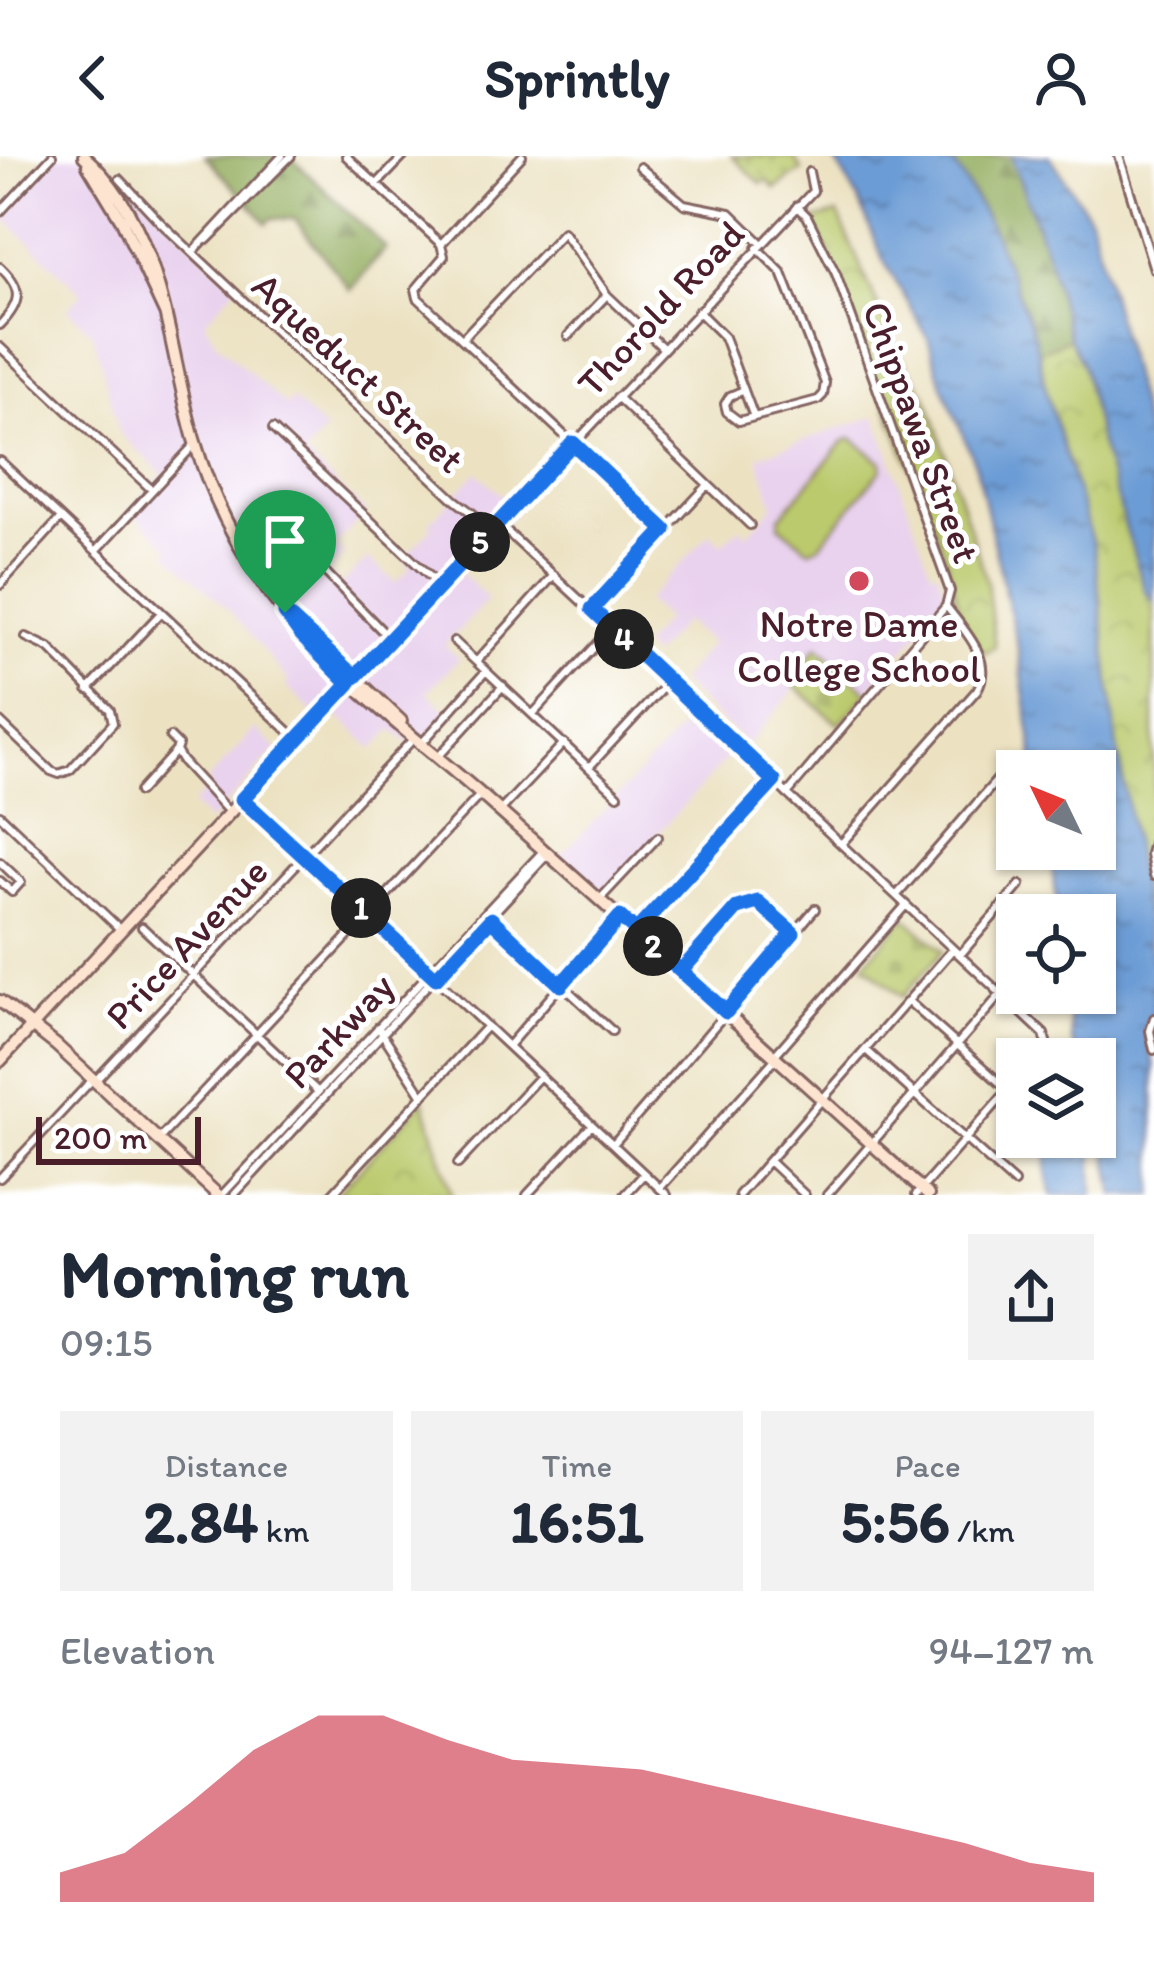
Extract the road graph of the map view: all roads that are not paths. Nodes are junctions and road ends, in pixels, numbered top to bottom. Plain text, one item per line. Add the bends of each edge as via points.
1 (52, 156) edge
2 (282, 156) edge
3 (291, 156) edge
4 (346, 156) edge
5 (404, 156) edge
6 (522, 156) edge
7 (1119, 156) edge
8 (84, 157) edge
9 (640, 167) dead end
10 (809, 172) dead end
11 (120, 179) dead end
12 (376, 184) junction
13 (797, 206) junction
14 (0, 212) edge
15 (164, 225) junction
16 (132, 232) junction
17 (204, 242) junction
18 (441, 244) junction
19 (760, 246) junction
20 (194, 252) junction
21 (0, 267) edge
22 (1154, 269) edge
23 (607, 295) junction
24 (698, 311) junction
25 (0, 325) edge
26 (568, 337) dead end
27 (462, 339) junction
28 (0, 347) edge
29 (663, 348) junction
30 (744, 390) junction
31 (617, 397) junction
32 (754, 417) junction
33 (273, 429) dead end
34 (573, 443) junction
35 (195, 444) junction
36 (0, 461) edge
37 (708, 485) junction
38 (152, 490) junction
39 (274, 512) dead end
40 (61, 518) junction
41 (495, 525) junction
42 (750, 525) dead end
43 (665, 530) junction
44 (96, 551) junction
45 (554, 575) junction
46 (0, 585) edge
47 (440, 586) junction
48 (946, 606) junction
49 (419, 608) joint
50 (592, 609) junction
51 (161, 613) junction
52 (612, 628) junction
53 (26, 637) dead end
54 (390, 640) junction
55 (454, 641) dead end
56 (477, 661) junction
57 (486, 671) junction
58 (352, 681) junction
59 (668, 682) junction
60 (502, 686) junction
61 (88, 690) junction
62 (533, 714) junction
63 (0, 722) edge
64 (170, 737) dead end
65 (297, 740) junction
66 (418, 740) junction
67 (564, 743) junction
68 (176, 752) junction
69 (438, 757) junction
70 (590, 766) junction
71 (774, 781) junction
72 (996, 781) edge
73 (139, 792) dead end
74 (481, 794) junction
75 (787, 794) junction
76 (618, 795) dead end
77 (242, 799) junction
78 (500, 811) junction
79 (230, 812) junction
80 (0, 815) edge
81 (658, 837) dead end
82 (1154, 839) edge
83 (841, 844) junction
84 (546, 852) junction
85 (304, 856) junction
86 (0, 862) edge
87 (1154, 876) edge
88 (0, 880) edge
89 (1020, 885) dead end
90 (897, 895) junction
91 (600, 899) junction
92 (906, 905) junction
93 (815, 909) dead end
94 (368, 915) junction
95 (488, 916) junction
96 (620, 917) junction
97 (142, 927) dead end
98 (122, 930) junction
99 (636, 931) junction
100 (793, 933) junction
101 (956, 952) junction
102 (681, 971) junction
103 (193, 975) junction
104 (432, 975) junction
105 (561, 985) junction
106 (996, 989) edge
107 (996, 1000) edge
108 (0, 1001) edge
109 (908, 1001) junction
110 (47, 1011) junction
111 (726, 1012) junction
112 (1021, 1014) edge
113 (1154, 1018) edge
114 (32, 1026) junction
115 (487, 1026) junction
116 (381, 1031) junction
117 (612, 1031) dead end
118 (257, 1034) junction
119 (49, 1038) junction
120 (1045, 1038) edge
121 (958, 1045) junction
122 (508, 1046) junction
123 (866, 1050) junction
124 (1154, 1050) edge
125 (775, 1057) junction
126 (0, 1061) edge
127 (540, 1076) junction
128 (94, 1080) junction
129 (996, 1081) edge
130 (915, 1094) junction
131 (321, 1095) junction
132 (423, 1096) junction
133 (822, 1100) junction
134 (996, 1104) edge
135 (592, 1125) junction
136 (965, 1139) junction
137 (159, 1140) junction
138 (613, 1144) junction
139 (872, 1144) junction
140 (275, 1145) junction
141 (769, 1161) junction
142 (458, 1164) dead end
143 (644, 1174) junction
144 (0, 1178) edge
145 (1014, 1183) dead end
146 (660, 1188) junction
147 (922, 1193) edge
148 (220, 1195) edge
149 (234, 1195) edge
150 (332, 1195) edge
151 (527, 1195) edge
152 (625, 1195) edge
153 (668, 1195) edge
154 (739, 1195) edge
155 (805, 1195) edge
156 (827, 1195) edge

1 - 14 street
2 - 17 street
3 - 17 street
4 - 12 street
5 - 12 street
6 - 18 street
7 - 22 street
8 - 16 main road via 106,179
9 - 19 street via 684,204 730,213
10 - 13 street, Thorold Road via 814,189
11 - 15 street, Aqueduct Street
12 - 18 street
13 - 19 street, Thorold Road
13 - 48 street, Chippawa Street via 848,306 946,577
15 - 16 street
15 - 20 street, Aqueduct Street
16 - 35 main road via 160,288
17 - 20 street
18 - 27 street via 444,256 416,289
19 - 24 street, Thorold Road
19 - 32 street via 782,273 825,383 818,400
20 - 41 street, Aqueduct Street via 462,506
21 - 25 street via 19,292
23 - 26 street
23 - 27 street via 569,236 559,233
23 - 29 street
24 - 29 street, Thorold Road
24 - 30 street via 722,334
27 - 34 street
28 - 38 street
29 - 31 street, Thorold Road
30 - 32 street
30 - 32 street via 724,406 739,421
31 - 34 street, Thorold Road
31 - 37 street
33 - 47 street
34 - 41 street, Thorold Road
34 - 43 street
35 - 38 street
35 - 58 main road via 230,528 285,613
36 - 40 street
37 - 42 street
37 - 43 street
38 - 44 street
39 - 54 street
40 - 44 street
40 - 46 street
41 - 45 street, Aqueduct Street
41 - 47 street, Thorold Road
43 - 50 street
44 - 51 street
45 - 50 street, Aqueduct Street
45 - 56 street
47 - 49 street, Thorold Road
48 - 75 street
48 - 83 street, Chippawa Street via 972,640 984,677
49 - 54 main road, Thorold Road
50 - 52 street, Aqueduct Street
51 - 61 street
51 - 65 street
52 - 59 street, Aqueduct Street
52 - 62 street
53 - 61 street via 49,648
54 - 58 main road, Thorold Road
55 - 56 street
56 - 57 street
57 - 60 street
57 - 66 street, Price Avenue
58 - 65 main road, Thorold Road
58 - 66 main road
59 - 70 street
59 - 71 street, Aqueduct Street
60 - 62 street
60 - 69 street
61 - 63 street via 112,723 64,774 51,772
62 - 67 street
64 - 68 street
65 - 77 main road, Thorold Road
66 - 69 main road
66 - 85 street, Price Avenue
67 - 70 street
67 - 78 street
68 - 73 street
68 - 79 street
69 - 74 main road
70 - 76 street
71 - 75 street, Aqueduct Street
71 - 99 street
72 - 90 street
74 - 78 main road
74 - 94 street
75 - 83 street, Aqueduct Street
77 - 79 main road, Thorold Road
77 - 85 street
78 - 84 main road
79 - 98 main road, Thorold Road
80 - 98 street
81 - 91 street
82 - 87 street
83 - 90 street, Aqueduct Street
84 - 91 main road
84 - 95 street, Parkway
85 - 94 street
85 - 103 street, Price Avenue
86 - 88 street via 21,882 12,892
89 - 101 street
90 - 92 street, Aqueduct Street
91 - 96 main road
92 - 101 street, Aqueduct Street
92 - 125 street
93 - 100 street
94 - 104 street
94 - 118 street
95 - 104 street, Parkway
95 - 105 street
96 - 99 main road
96 - 105 street
97 - 103 street
98 - 110 main road, Thorold Road
99 - 102 main road
100 - 102 street via 754,901 737,908
100 - 111 street
101 - 106 street, Aqueduct Street
101 - 109 street
102 - 111 main road
103 - 118 street
103 - 128 street, Price Avenue
104 - 115 street
104 - 116 street, Parkway
105 - 117 street
105 - 122 street
107 - 121 street
108 - 114 main road
109 - 121 street
109 - 123 street
110 - 114 main road, Thorold Road
110 - 119 main road
111 - 125 main road
111 - 138 street
112 - 120 street, Aqueduct Street
113 - 124 street
114 - 119 main road
114 - 126 main road, Thorold Road
115 - 122 street
115 - 132 street
116 - 131 street, Parkway
116 - 132 street
118 - 131 street
118 - 137 street
119 - 128 main road
121 - 129 street
121 - 130 street
122 - 127 street
123 - 130 street
123 - 133 street
125 - 133 main road
125 - 146 street
127 - 135 street
127 - 142 street
128 - 137 main road
128 - 144 street, Price Avenue
130 - 136 street
130 - 139 street
131 - 140 street, Parkway
132 - 150 street
133 - 139 main road
133 - 141 street
134 - 136 street
135 - 138 street
135 - 151 street
136 - 145 street
136 - 147 street
137 - 148 main road
138 - 143 street
139 - 147 main road
139 - 156 street
140 - 148 street, Parkway
140 - 149 street, Parkway
141 - 154 street
141 - 155 street
143 - 146 street
143 - 152 street
146 - 153 street

